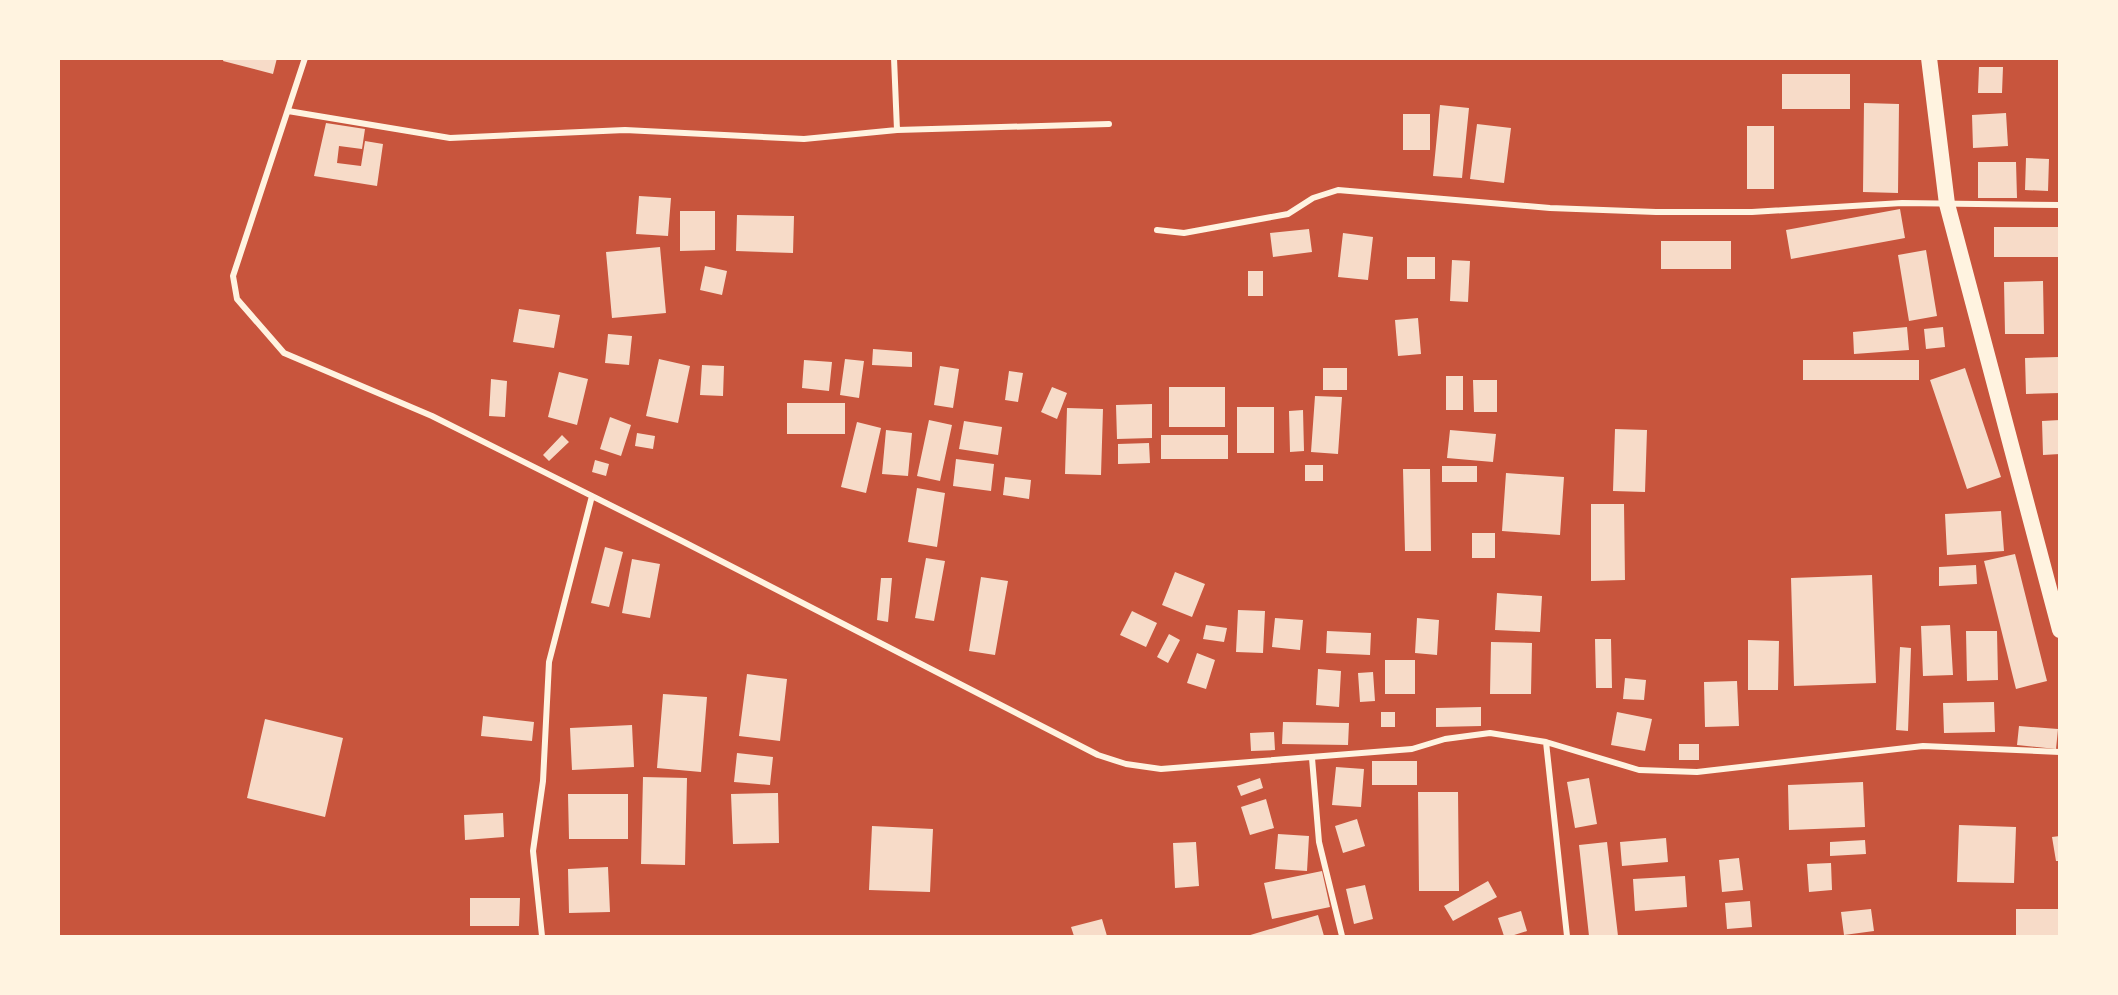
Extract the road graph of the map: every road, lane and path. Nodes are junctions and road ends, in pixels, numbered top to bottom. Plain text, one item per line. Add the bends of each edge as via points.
1 (305, 58) edge
2 (894, 58) edge
3 (1929, 58) edge
4 (288, 111) junction
5 (1109, 124) dead end
6 (897, 130) junction
7 (1947, 204) junction
8 (2060, 205) edge
9 (1157, 230) dead end
10 (592, 496) junction
11 (2056, 610) edge
12 (2060, 630) edge
13 (1546, 742) junction
14 (2060, 752) edge
15 (1312, 758) junction
16 (542, 936) edge
17 (1342, 936) edge
18 (1567, 936) edge

1 - 4 street
2 - 6 street
3 - 7 highway
4 - 6 street via 450,138 625,130 804,139
4 - 10 street via 233,276 237,300 284,353 432,416
5 - 6 street
7 - 8 street
7 - 9 street via 1656,212 1550,208 1338,190 1313,198 1288,214 1184,233
7 - 11 highway
10 - 15 street via 1098,755 1161,769
10 - 16 street via 549,662 543,781 533,851
11 - 12 highway
13 - 14 street via 1640,770 1697,772 1923,746
13 - 15 street via 1490,733 1445,739 1412,749
13 - 18 street
15 - 17 street via 1319,842

